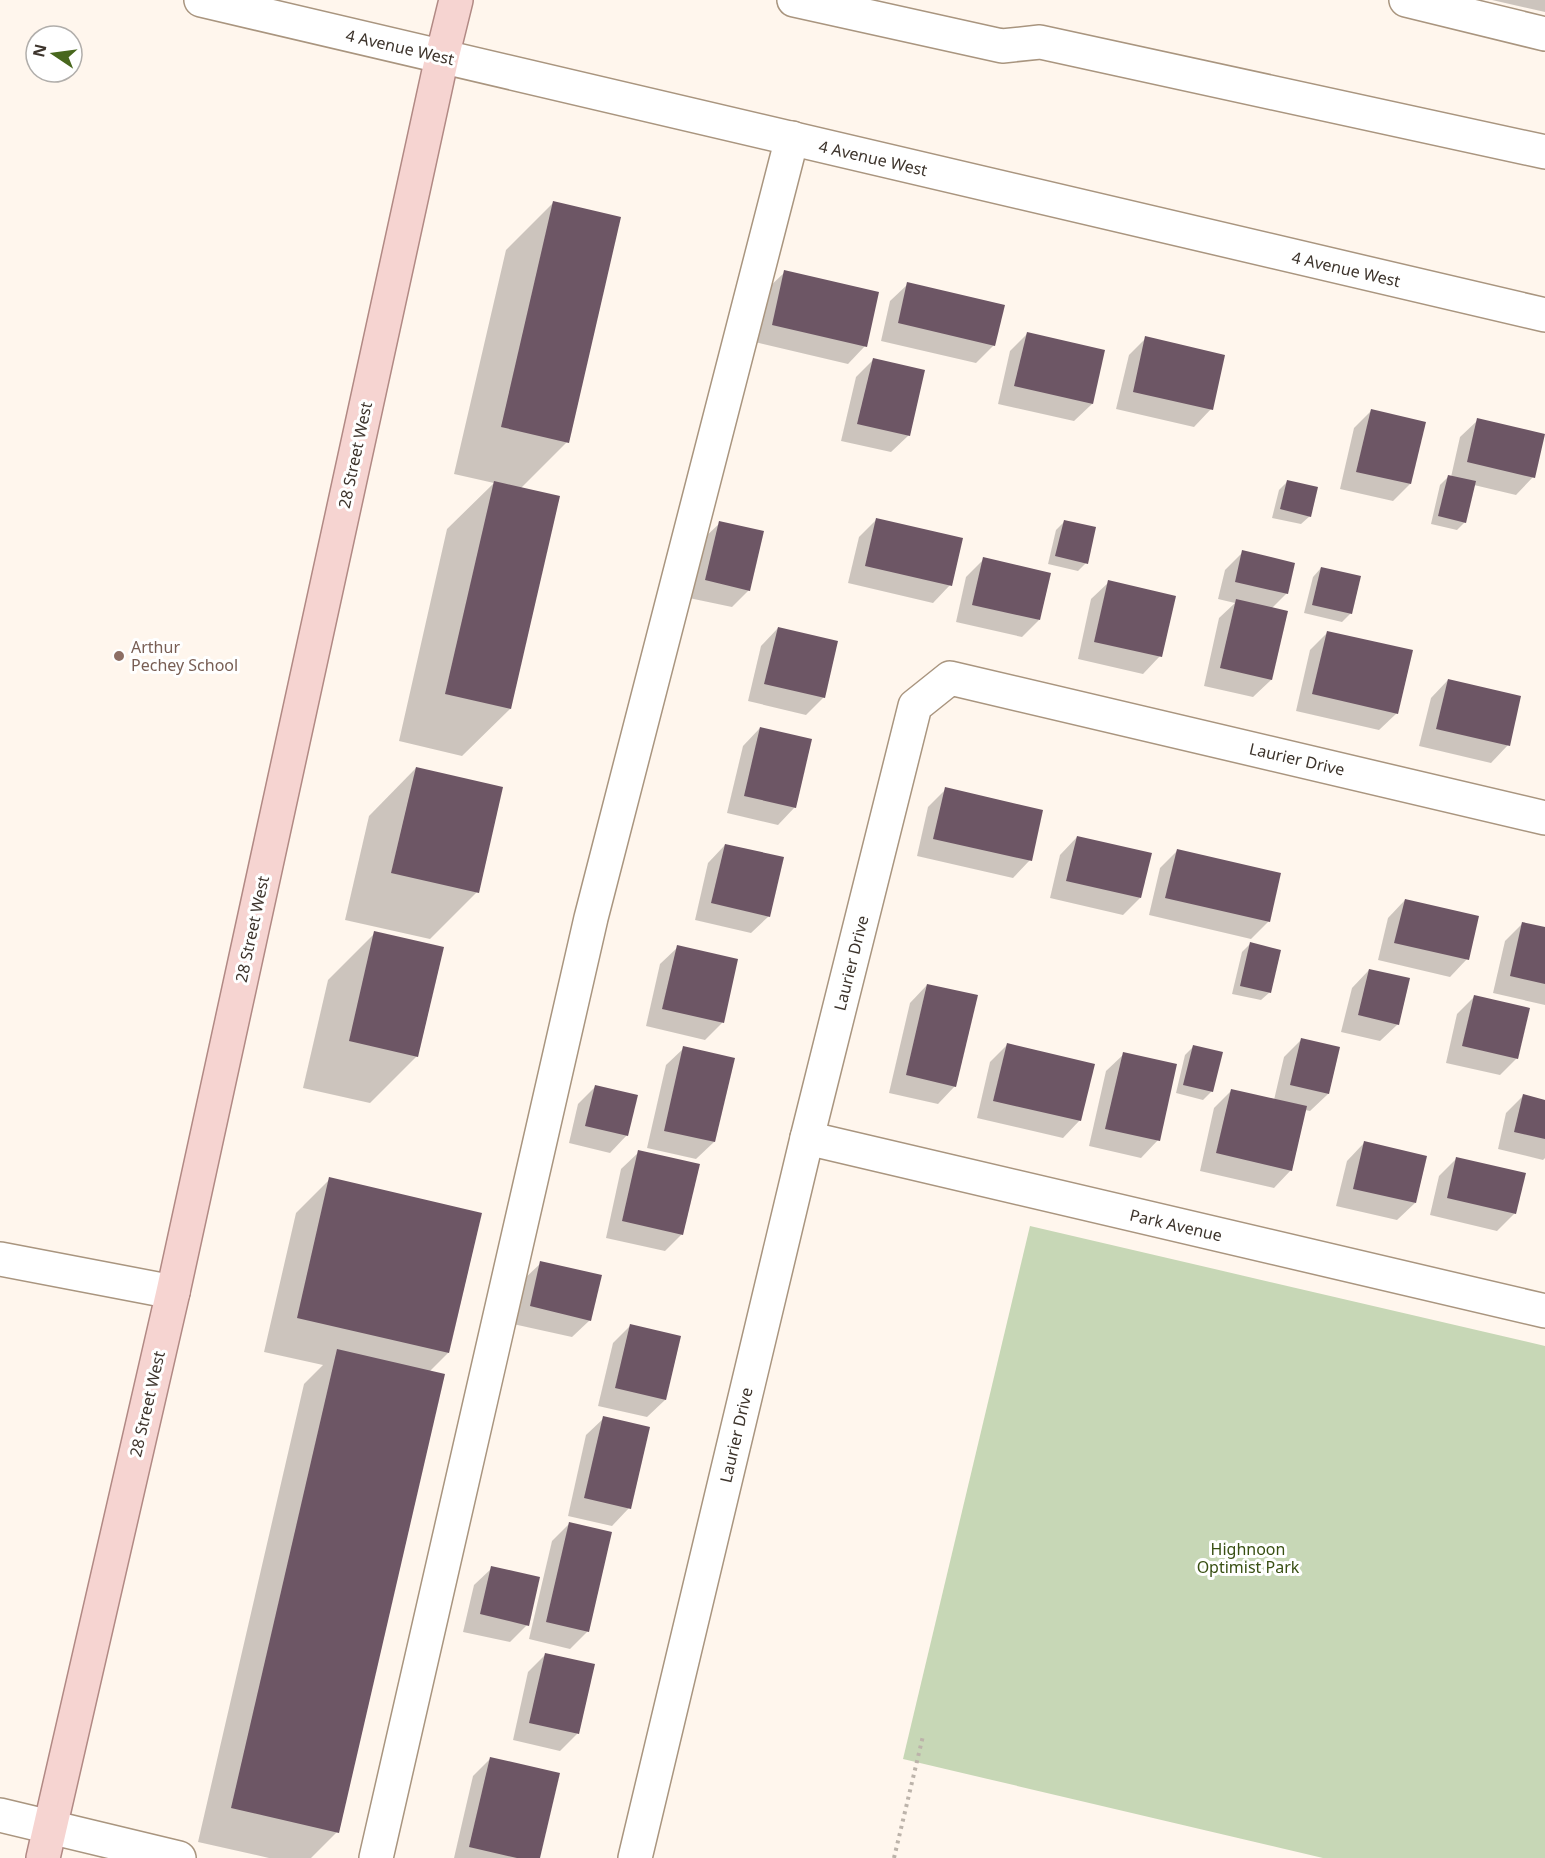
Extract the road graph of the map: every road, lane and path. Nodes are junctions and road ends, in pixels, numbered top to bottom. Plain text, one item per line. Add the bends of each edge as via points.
1 (201, 0) edge
2 (456, 0) edge
3 (794, 0) edge
4 (1406, 0) edge
5 (1545, 34) edge
6 (442, 57) junction
7 (792, 138) junction
8 (1545, 152) edge
9 (1545, 315) edge
10 (1545, 818) edge
11 (807, 1138) junction
12 (0, 1259) edge
13 (172, 1292) junction
14 (1545, 1311) edge
15 (923, 1736) dead end
16 (0, 1815) edge
17 (47, 1843) edge
18 (179, 1858) edge
19 (376, 1858) edge
20 (635, 1858) edge
21 (894, 1858) edge

1 - 6 street, 4 Avenue West
2 - 6 main road, 28 Street West
3 - 8 street via 1002,46 1040,42
4 - 5 street
6 - 7 street, 4 Avenue West
6 - 13 main road, 28 Street West
7 - 9 street, 4 Avenue West
7 - 19 street via 591,918
10 - 11 street, Laurier Drive via 950,678 915,706
11 - 14 street, Park Avenue
11 - 20 street, Laurier Drive
12 - 13 street
13 - 17 main road, 28 Street West
15 - 21 path
16 - 17 street
17 - 18 street

